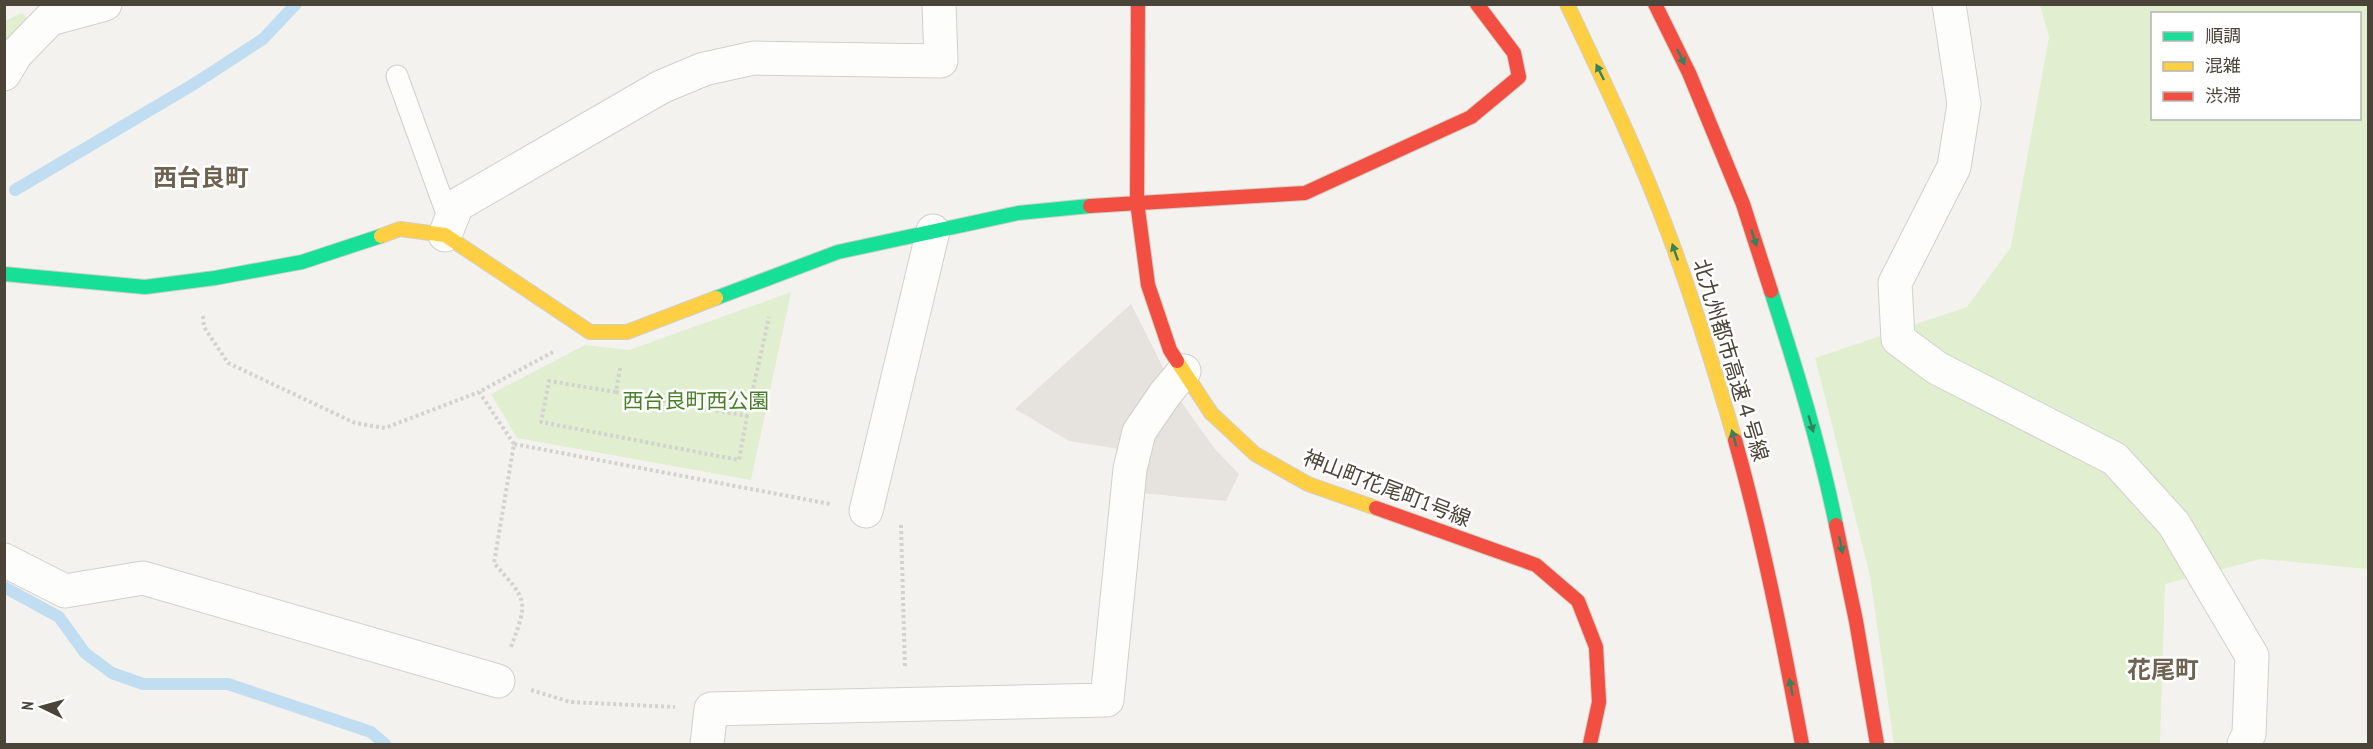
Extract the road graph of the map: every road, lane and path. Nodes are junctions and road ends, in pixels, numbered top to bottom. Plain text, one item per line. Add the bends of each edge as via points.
1 (105, 4) edge
2 (939, 4) edge
3 (1138, 4) edge
4 (1477, 4) edge
5 (1567, 4) edge
6 (1655, 4) edge
7 (1949, 4) edge
8 (44, 11) edge
9 (4, 74) edge
10 (398, 76) dead end
11 (1137, 202) junction
12 (448, 229) junction
13 (933, 231) junction
14 (4, 274) edge
15 (202, 279) junction
16 (758, 321) dead end
17 (590, 332) junction
18 (627, 332) junction
19 (1184, 371) junction
20 (479, 392) junction
21 (616, 392) junction
22 (747, 416) junction
23 (514, 444) junction
24 (866, 511) junction
25 (4, 560) edge
26 (498, 681) junction
27 (906, 705) junction
28 (711, 709) junction
29 (707, 744) edge
30 (1590, 744) edge
31 (1802, 744) edge
32 (1877, 744) edge
33 (2244, 744) edge

1 - 8 street
2 - 12 street via 941,61 754,58 704,69 661,87 457,205
3 - 11 main road, 神山町花尾町1号線
4 - 11 main road via 1514,53 1519,77 1471,117 1305,192
31 -> 5 main road, 北九州都市高速４号線 via 1750,494 1711,358 1669,234 1619,112
6 -> 32 main road via 1689,73 1743,204 1790,349 1829,488
7 - 33 street via 1964,104 1954,167 1895,283 1898,339 1937,368 2115,459 2174,524 2252,656 2249,734
8 - 9 street
10 - 12 lane
11 - 13 main road via 1018,213
11 - 19 main road, 神山町花尾町1号線 via 1148,285 1170,350
12 - 15 main road via 400,229 302,261
12 - 17 main road
13 - 18 main road via 838,252
13 - 24 street
14 - 15 main road via 145,287
15 - 20 path via 204,327 228,363 355,423 385,428
16 - 22 path via 769,317
17 - 18 main road
17 - 20 path
18 - 21 path
19 - 27 street via 1139,432 1130,470 1107,700
19 - 30 main road, 神山町花尾町1号線 via 1211,413 1255,454 1308,484 1536,565 1578,601 1596,647 1599,702
20 - 23 path
21 - 22 path
21 - 22 path via 549,381 541,422 739,460
23 - 24 path
23 - 26 path via 494,564 521,594 523,616
24 - 27 path via 901,519
25 - 26 street via 65,591 143,578
26 - 28 path via 570,702
27 - 28 street
28 - 29 street

